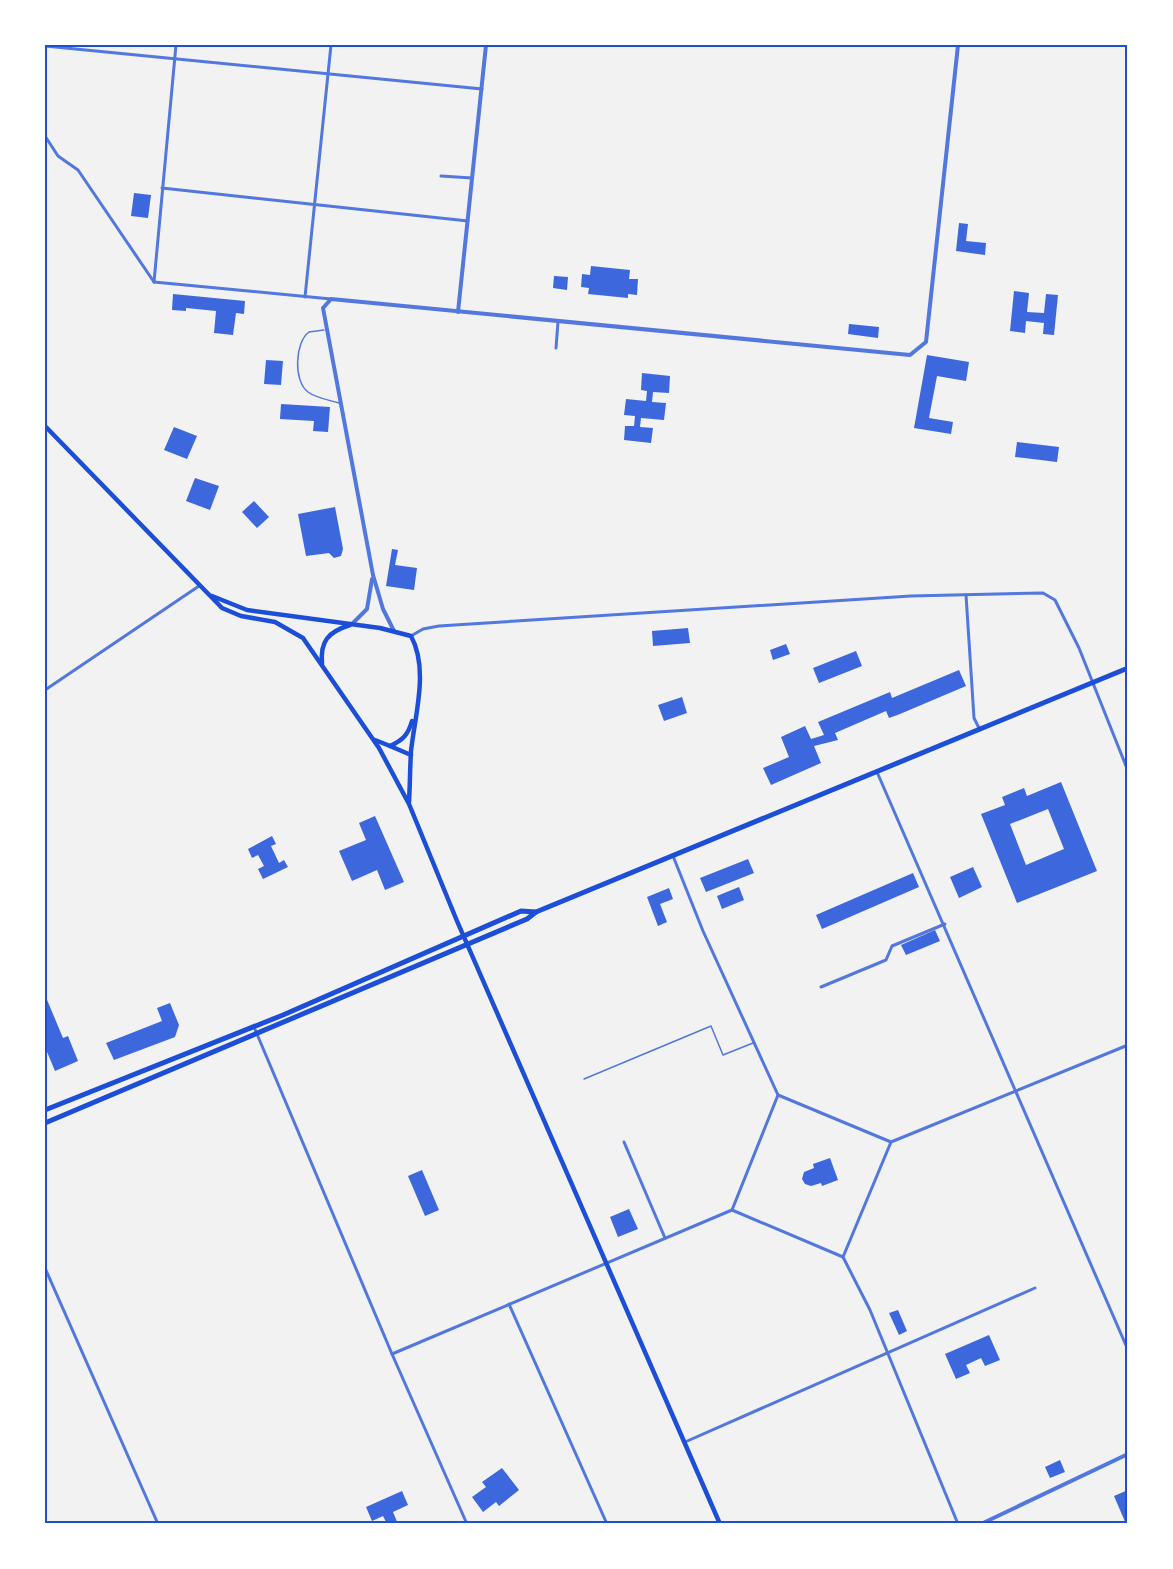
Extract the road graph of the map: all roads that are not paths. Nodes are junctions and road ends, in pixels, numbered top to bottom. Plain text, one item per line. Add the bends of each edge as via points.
1 (176, 45) edge
2 (331, 45) edge
3 (486, 45) edge
4 (958, 45) edge
5 (45, 46) edge
6 (175, 58) junction
7 (328, 75) junction
8 (482, 89) junction
9 (45, 136) edge
10 (441, 176) dead end
11 (472, 178) junction
12 (162, 188) junction
13 (314, 204) junction
14 (468, 221) junction
15 (154, 282) junction
16 (305, 297) junction
17 (332, 299) junction
18 (458, 312) junction
19 (558, 322) junction
20 (327, 329) junction
21 (556, 348) dead end
22 (342, 405) junction
23 (45, 426) edge
24 (373, 575) junction
25 (199, 586) junction
26 (206, 593) junction
27 (966, 595) junction
28 (352, 625) junction
29 (394, 631) junction
30 (411, 636) junction
31 (322, 666) junction
32 (1128, 668) edge
33 (1093, 683) junction
34 (45, 690) edge
35 (415, 713) junction
36 (980, 730) junction
37 (372, 738) junction
38 (390, 746) junction
39 (379, 748) junction
40 (411, 755) junction
41 (1128, 771) edge
42 (877, 772) junction
43 (409, 804) junction
44 (674, 856) junction
45 (536, 912) junction
46 (945, 924) junction
47 (464, 936) junction
48 (467, 944) junction
49 (821, 987) dead end
50 (254, 1026) junction
51 (257, 1034) junction
52 (754, 1042) junction
53 (1128, 1045) edge
54 (584, 1079) dead end
55 (1015, 1092) junction
56 (778, 1095) junction
57 (45, 1110) edge
58 (45, 1123) edge
59 (624, 1142) dead end
60 (891, 1142) junction
61 (732, 1210) junction
62 (665, 1238) junction
63 (843, 1257) junction
64 (607, 1262) junction
65 (45, 1268) edge
66 (1035, 1288) dead end
67 (509, 1304) junction
68 (887, 1350) junction
69 (1128, 1350) edge
70 (392, 1354) junction
71 (685, 1442) junction
72 (1128, 1454) edge
73 (158, 1524) edge
74 (467, 1524) edge
75 (607, 1524) edge
76 (720, 1524) edge
77 (958, 1524) edge
78 (981, 1524) edge

1 - 6 street
2 - 7 street
3 - 8 street
4 - 19 street via 926,342 910,355
5 - 6 street
6 - 7 street
6 - 12 street
7 - 8 street
7 - 13 street
8 - 11 street
9 - 15 street via 58,156 78,170
10 - 11 street
11 - 14 street
12 - 13 street
12 - 15 street
13 - 14 street
13 - 16 street
14 - 18 street
15 - 16 street
16 - 17 street
17 - 18 street
17 - 20 street via 323,308
18 - 19 street
19 - 21 street
20 - 22 street
20 - 22 lane via 304,335 299,348 300,380 308,392
22 - 24 street
23 - 25 main road
24 - 28 street via 367,609
24 - 29 street
25 - 26 main road
25 - 34 street
26 - 28 main road via 247,610
26 - 31 main road via 222,608 241,616 291,628
27 - 30 street via 439,626
27 - 33 street via 1043,593 1055,600
27 - 36 street via 974,718
28 - 29 main road
28 - 31 main road via 335,630 325,639
29 - 30 main road
30 - 35 main road via 420,673
31 - 37 main road
32 - 33 main road
33 - 36 main road
33 - 41 street
35 - 38 main road via 408,734
35 - 40 main road
36 - 42 main road
37 - 38 main road
37 - 39 main road
38 - 39 street
38 - 40 main road
39 - 43 main road
40 - 43 main road
42 - 44 main road
42 - 46 street
43 - 47 main road
44 - 45 main road
44 - 52 street
45 - 47 main road via 522,911
45 - 48 main road
46 - 49 street via 892,946 886,960
46 - 55 street
47 - 48 main road
47 - 50 main road
48 - 51 main road
48 - 64 main road
50 - 51 street
50 - 57 main road
51 - 58 main road
51 - 70 street
52 - 54 lane via 723,1055 711,1026
52 - 56 street
53 - 55 street
55 - 60 street
55 - 69 street
56 - 60 street
56 - 61 street
59 - 62 street
60 - 63 street
61 - 62 street
61 - 63 street
62 - 64 street
63 - 68 street
64 - 67 street
64 - 71 main road
65 - 73 street
66 - 68 street
67 - 70 street
67 - 75 street
68 - 71 street
68 - 77 street
70 - 74 street
71 - 76 main road
72 - 78 street

